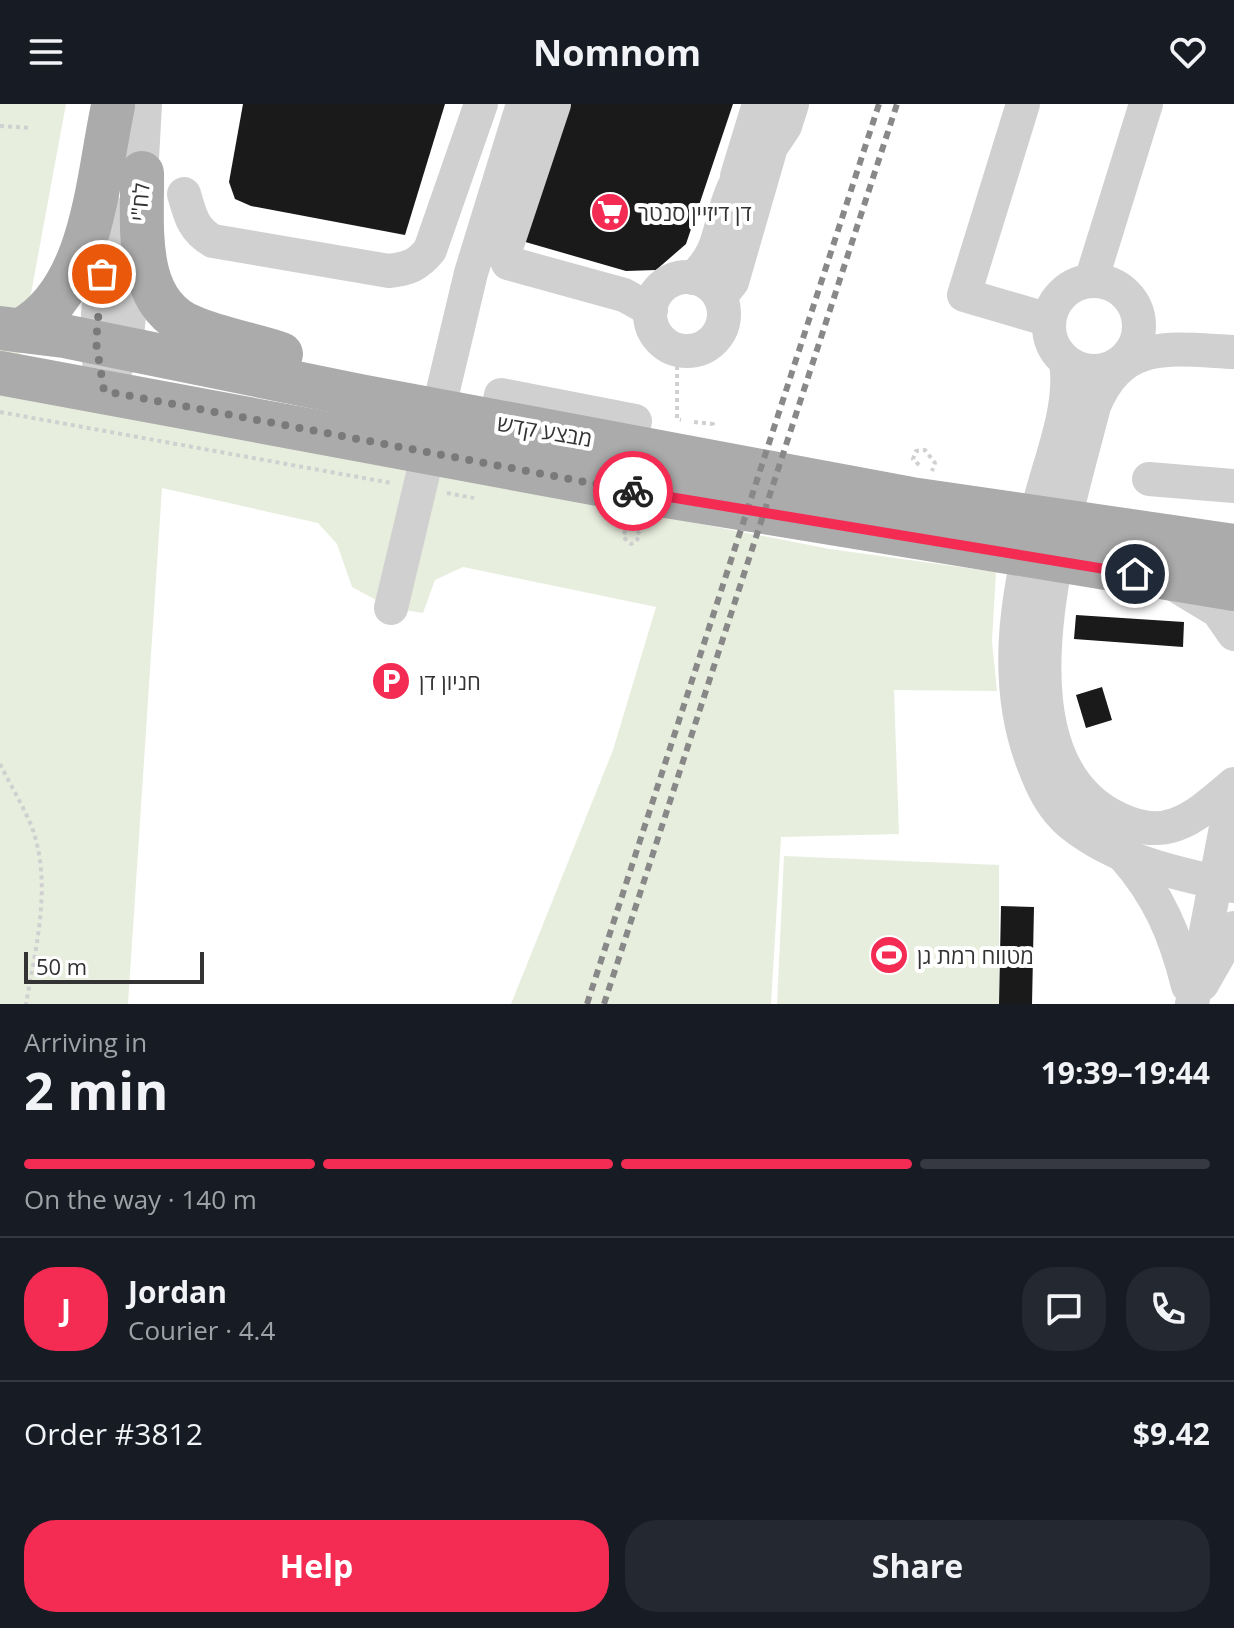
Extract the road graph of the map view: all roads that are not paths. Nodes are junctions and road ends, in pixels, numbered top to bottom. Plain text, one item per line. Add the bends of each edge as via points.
1 (481, 104) edge
2 (523, 104) edge
3 (554, 104) edge
4 (792, 104) edge
5 (1023, 104) edge
6 (1146, 104) edge
7 (124, 105) edge
8 (762, 124) edge
9 (142, 173) junction
10 (184, 194) dead end
11 (693, 278) junction
12 (1091, 281) junction
13 (720, 297) junction
14 (1134, 305) junction
15 (651, 310) junction
16 (1049, 320) junction
17 (10, 329) edge
18 (111, 345) junction
19 (1234, 351) edge
20 (1066, 362) junction
21 (1122, 362) junction
22 (0, 373) edge
23 (104, 391) junction
24 (360, 396) junction
25 (438, 419) junction
26 (494, 430) dead end
27 (1149, 479) dead end
28 (1234, 486) edge
29 (1234, 546) edge
30 (1160, 577) junction
31 (1234, 589) edge
32 (391, 608) dead end
33 (1234, 634) edge
34 (1234, 785) edge
35 (1123, 855) junction
36 (1225, 884) edge
37 (1234, 928) edge
38 (1192, 1003) edge

1 - 10 street via 430,250 405,269 389,271 213,241 191,221
2 - 25 street via 471,273
3 - 15 street via 504,254 508,263 624,295
4 - 8 street via 785,126
5 - 16 street via 964,295
6 - 12 street
7 - 9 street, לח"י
7 - 17 main road via 70,284 39,320
7 - 18 street, לח"י
8 - 11 street via 752,163 734,186 712,260
8 - 13 street via 732,282
9 - 18 street, לח"י
9 - 24 main road via 147,276 165,309 191,327 309,366
11 - 13 street
11 - 15 street via 670,282
12 - 14 street via 1116,286
12 - 16 street via 1067,289
13 - 15 street via 724,322 712,343 689,352 660,339
14 - 19 street via 1157,329
14 - 21 street via 1138,336
16 - 20 street via 1052,343
17 - 18 main road, מבצע קדש
18 - 23 street, לח"י
18 - 24 main road, מבצע קדש
19 - 21 street via 1149,351
20 - 21 street via 1094,372
20 - 35 street via 1066,397 1018,611 1018,707 1026,748 1045,793 1069,822
21 - 34 street via 1104,382 1094,406 1053,573 1044,668 1055,739 1070,778 1088,800 1132,826 1175,826 1197,816
22 - 23 main road, מבצע קדש
23 - 30 main road, מבצע קדש via 636,491
24 - 29 main road, מבצע קדש via 911,499
25 - 26 street
25 - 32 street
27 - 28 street
30 - 31 main road, מבצע קדש
30 - 33 street via 1218,611
34 - 36 street
35 - 36 street
35 - 38 street via 1167,916
36 - 38 street
37 - 38 street

